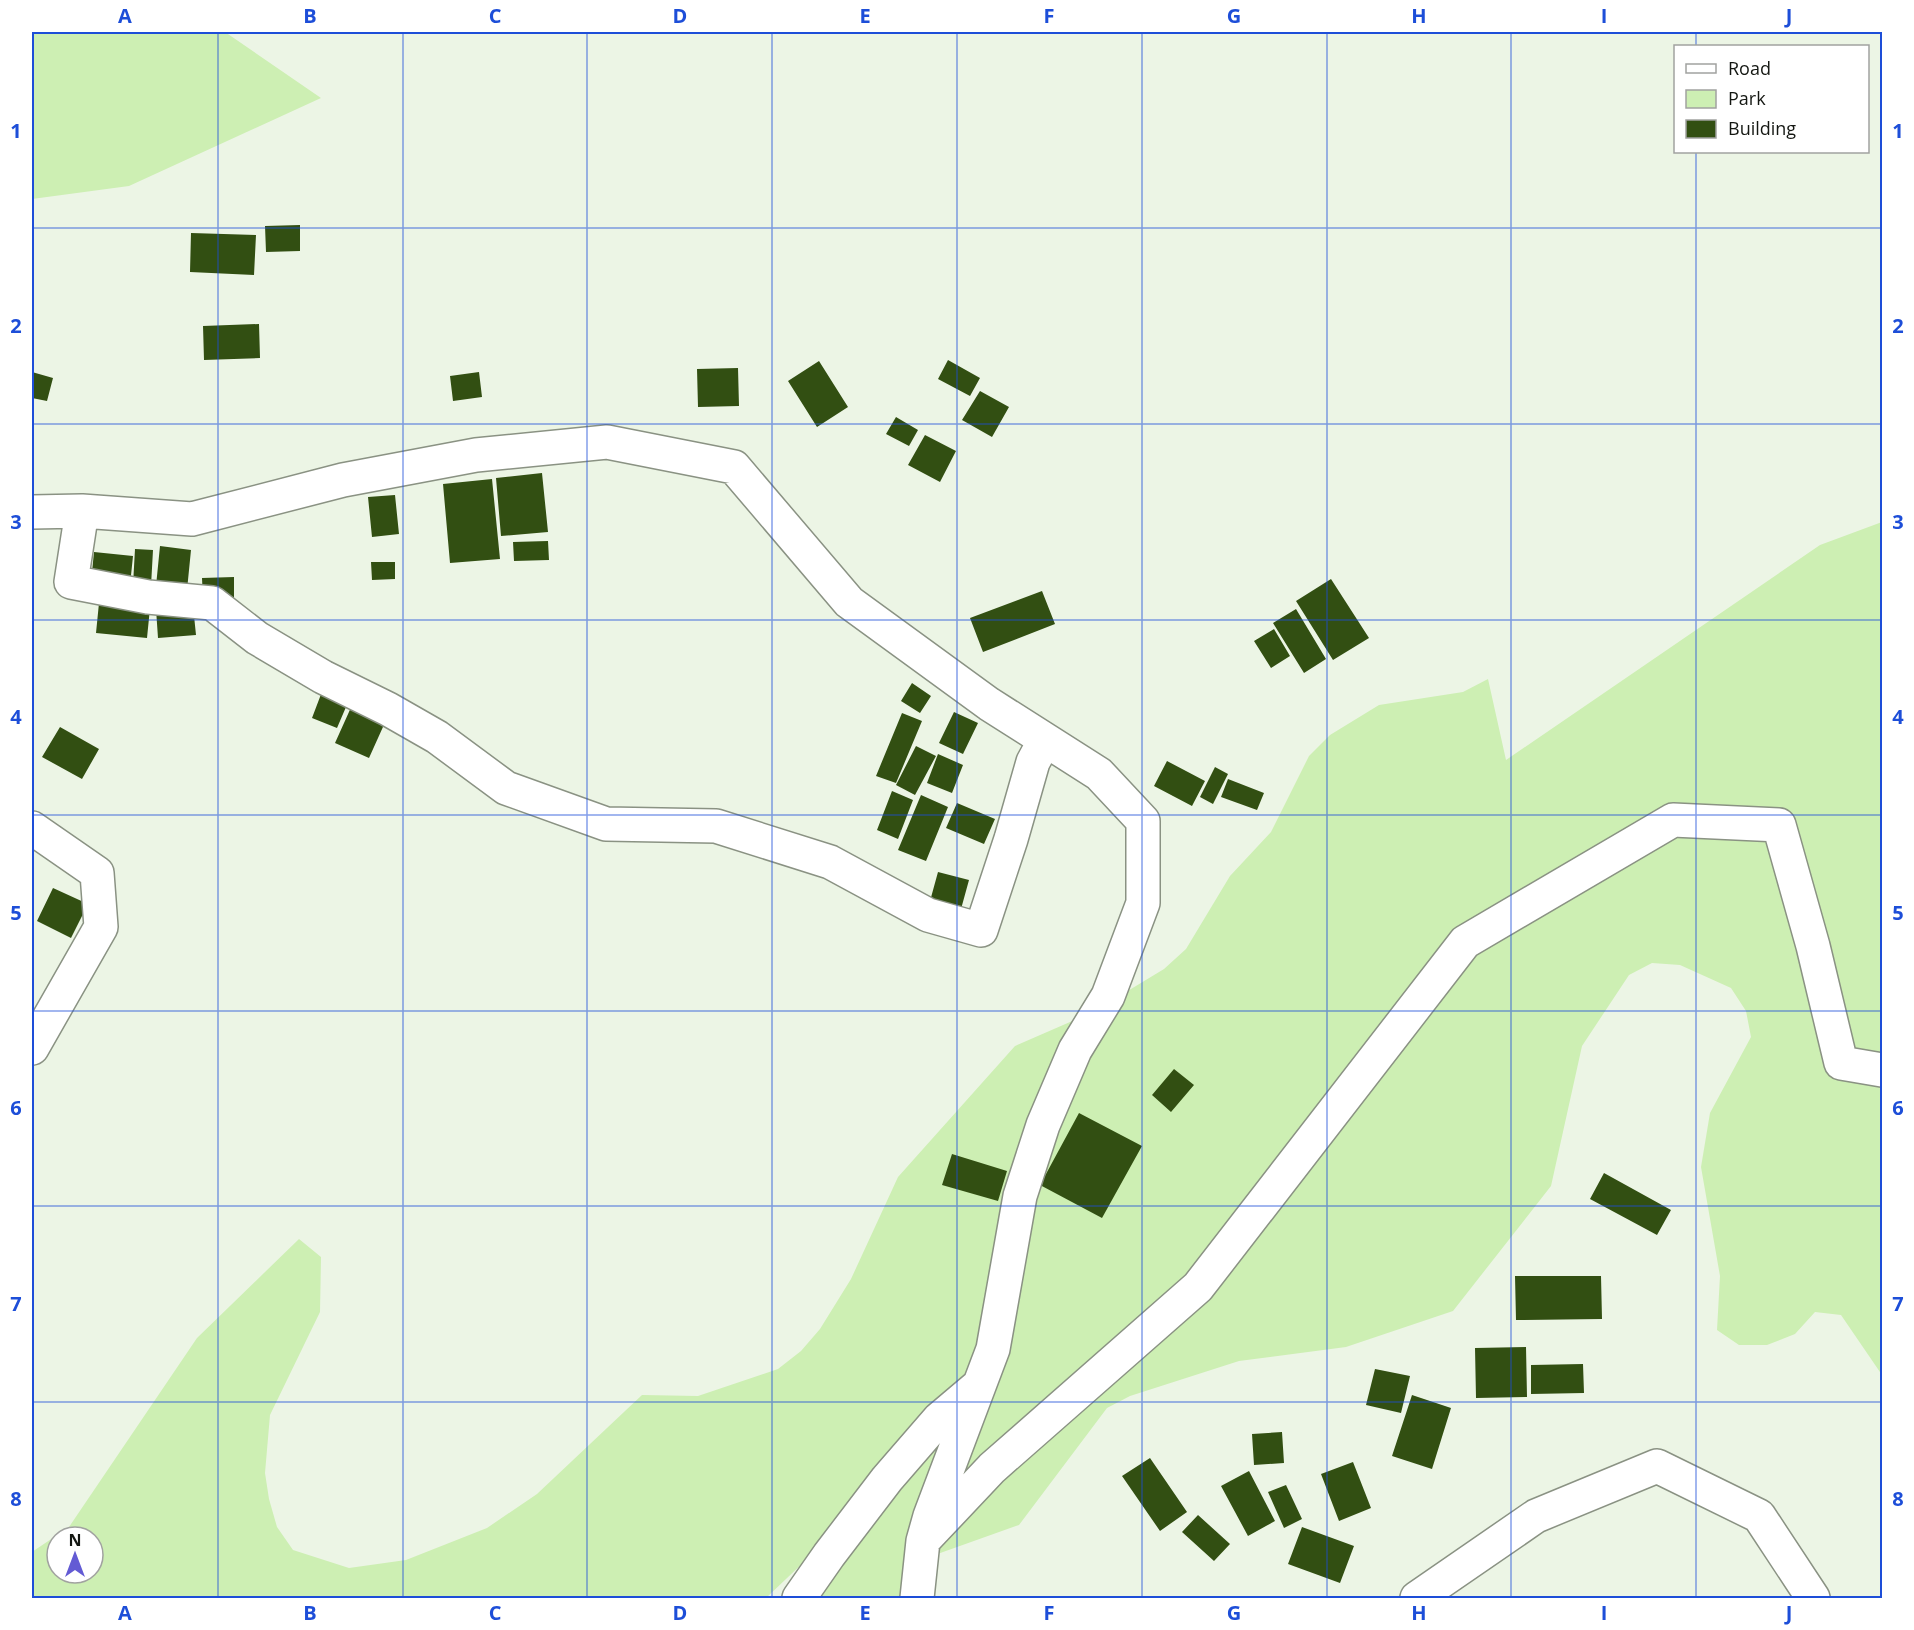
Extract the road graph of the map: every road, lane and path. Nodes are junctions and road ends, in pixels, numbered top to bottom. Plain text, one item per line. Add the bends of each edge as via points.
1 (82, 511) junction
2 (32, 512) edge
3 (1045, 740) junction
4 (32, 828) edge
5 (32, 1048) edge
6 (1882, 1070) edge
7 (979, 1384) junction
8 (922, 1541) junction
9 (799, 1599) edge
10 (917, 1599) edge
11 (1417, 1599) edge
12 (1813, 1599) edge

1 - 2 street
1 - 3 street via 192,519 343,480 476,455 607,442 734,467 849,602
1 - 3 street via 71,582 148,597 212,603 257,639 436,737 506,788 606,824 716,826 830,862 928,915 981,930 1033,762
3 - 7 street via 1099,774 1143,821 1143,903 1108,996 1075,1050 1043,1125 1020,1196 993,1349
4 - 5 street via 97,873 101,927
6 - 8 street via 1840,1063 1779,825 1673,820 1465,942 1198,1287 992,1468
7 - 8 street
7 - 9 street via 939,1419 887,1479
8 - 10 street
11 - 12 street via 1536,1516 1657,1466 1759,1516

